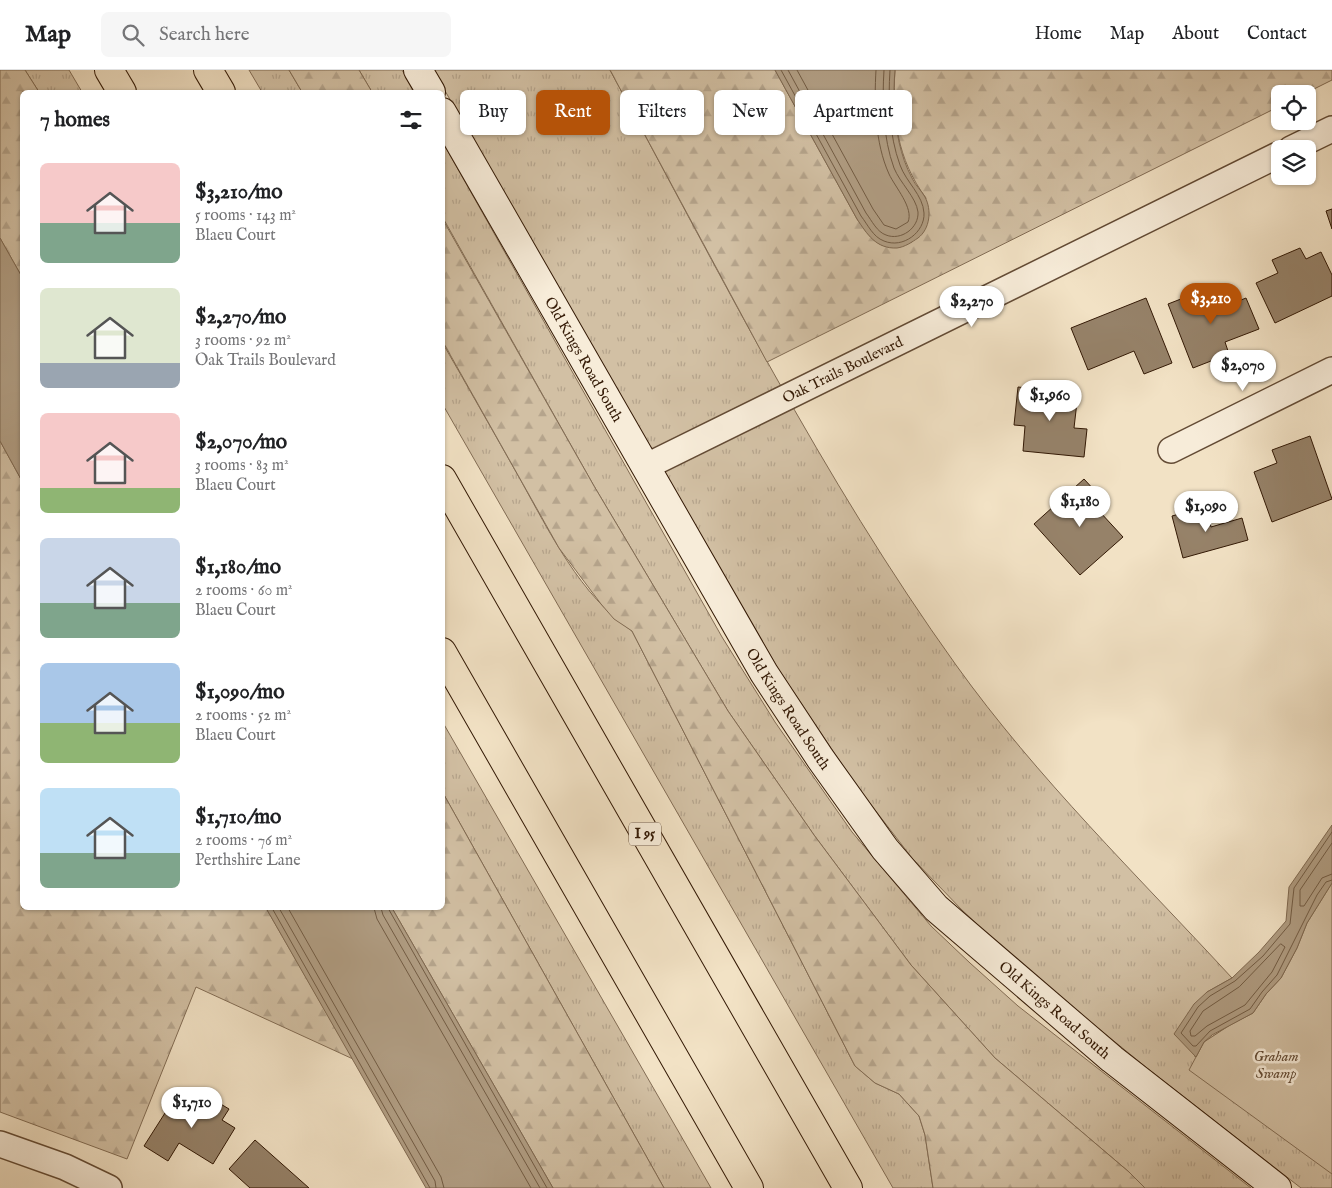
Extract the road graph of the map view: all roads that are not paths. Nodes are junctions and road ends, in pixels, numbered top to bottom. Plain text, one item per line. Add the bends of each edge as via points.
1 (109, 70) edge
2 (208, 70) edge
3 (418, 70) edge
4 (121, 90) edge
5 (220, 90) edge
6 (430, 90) edge
7 (445, 117) edge
8 (1332, 128) edge
9 (1309, 140) edge
10 (1271, 158) edge
11 (1332, 370) edge
12 (1171, 450) dead end
13 (647, 466) junction
14 (445, 484) edge
15 (445, 657) edge
16 (0, 1144) edge
17 (109, 1188) edge
18 (749, 1188) edge
19 (848, 1188) edge
20 (1277, 1188) edge

1 - 4 highway
2 - 5 highway
3 - 6 street
7 - 13 street, Old Kings Road South
8 - 9 street
10 - 13 street, Oak Trails Boulevard
11 - 12 street
13 - 20 street, Old Kings Road South via 764,673 891,856 936,908 1097,1046
14 - 19 highway, I 95
15 - 18 highway
16 - 17 street via 65,1167

